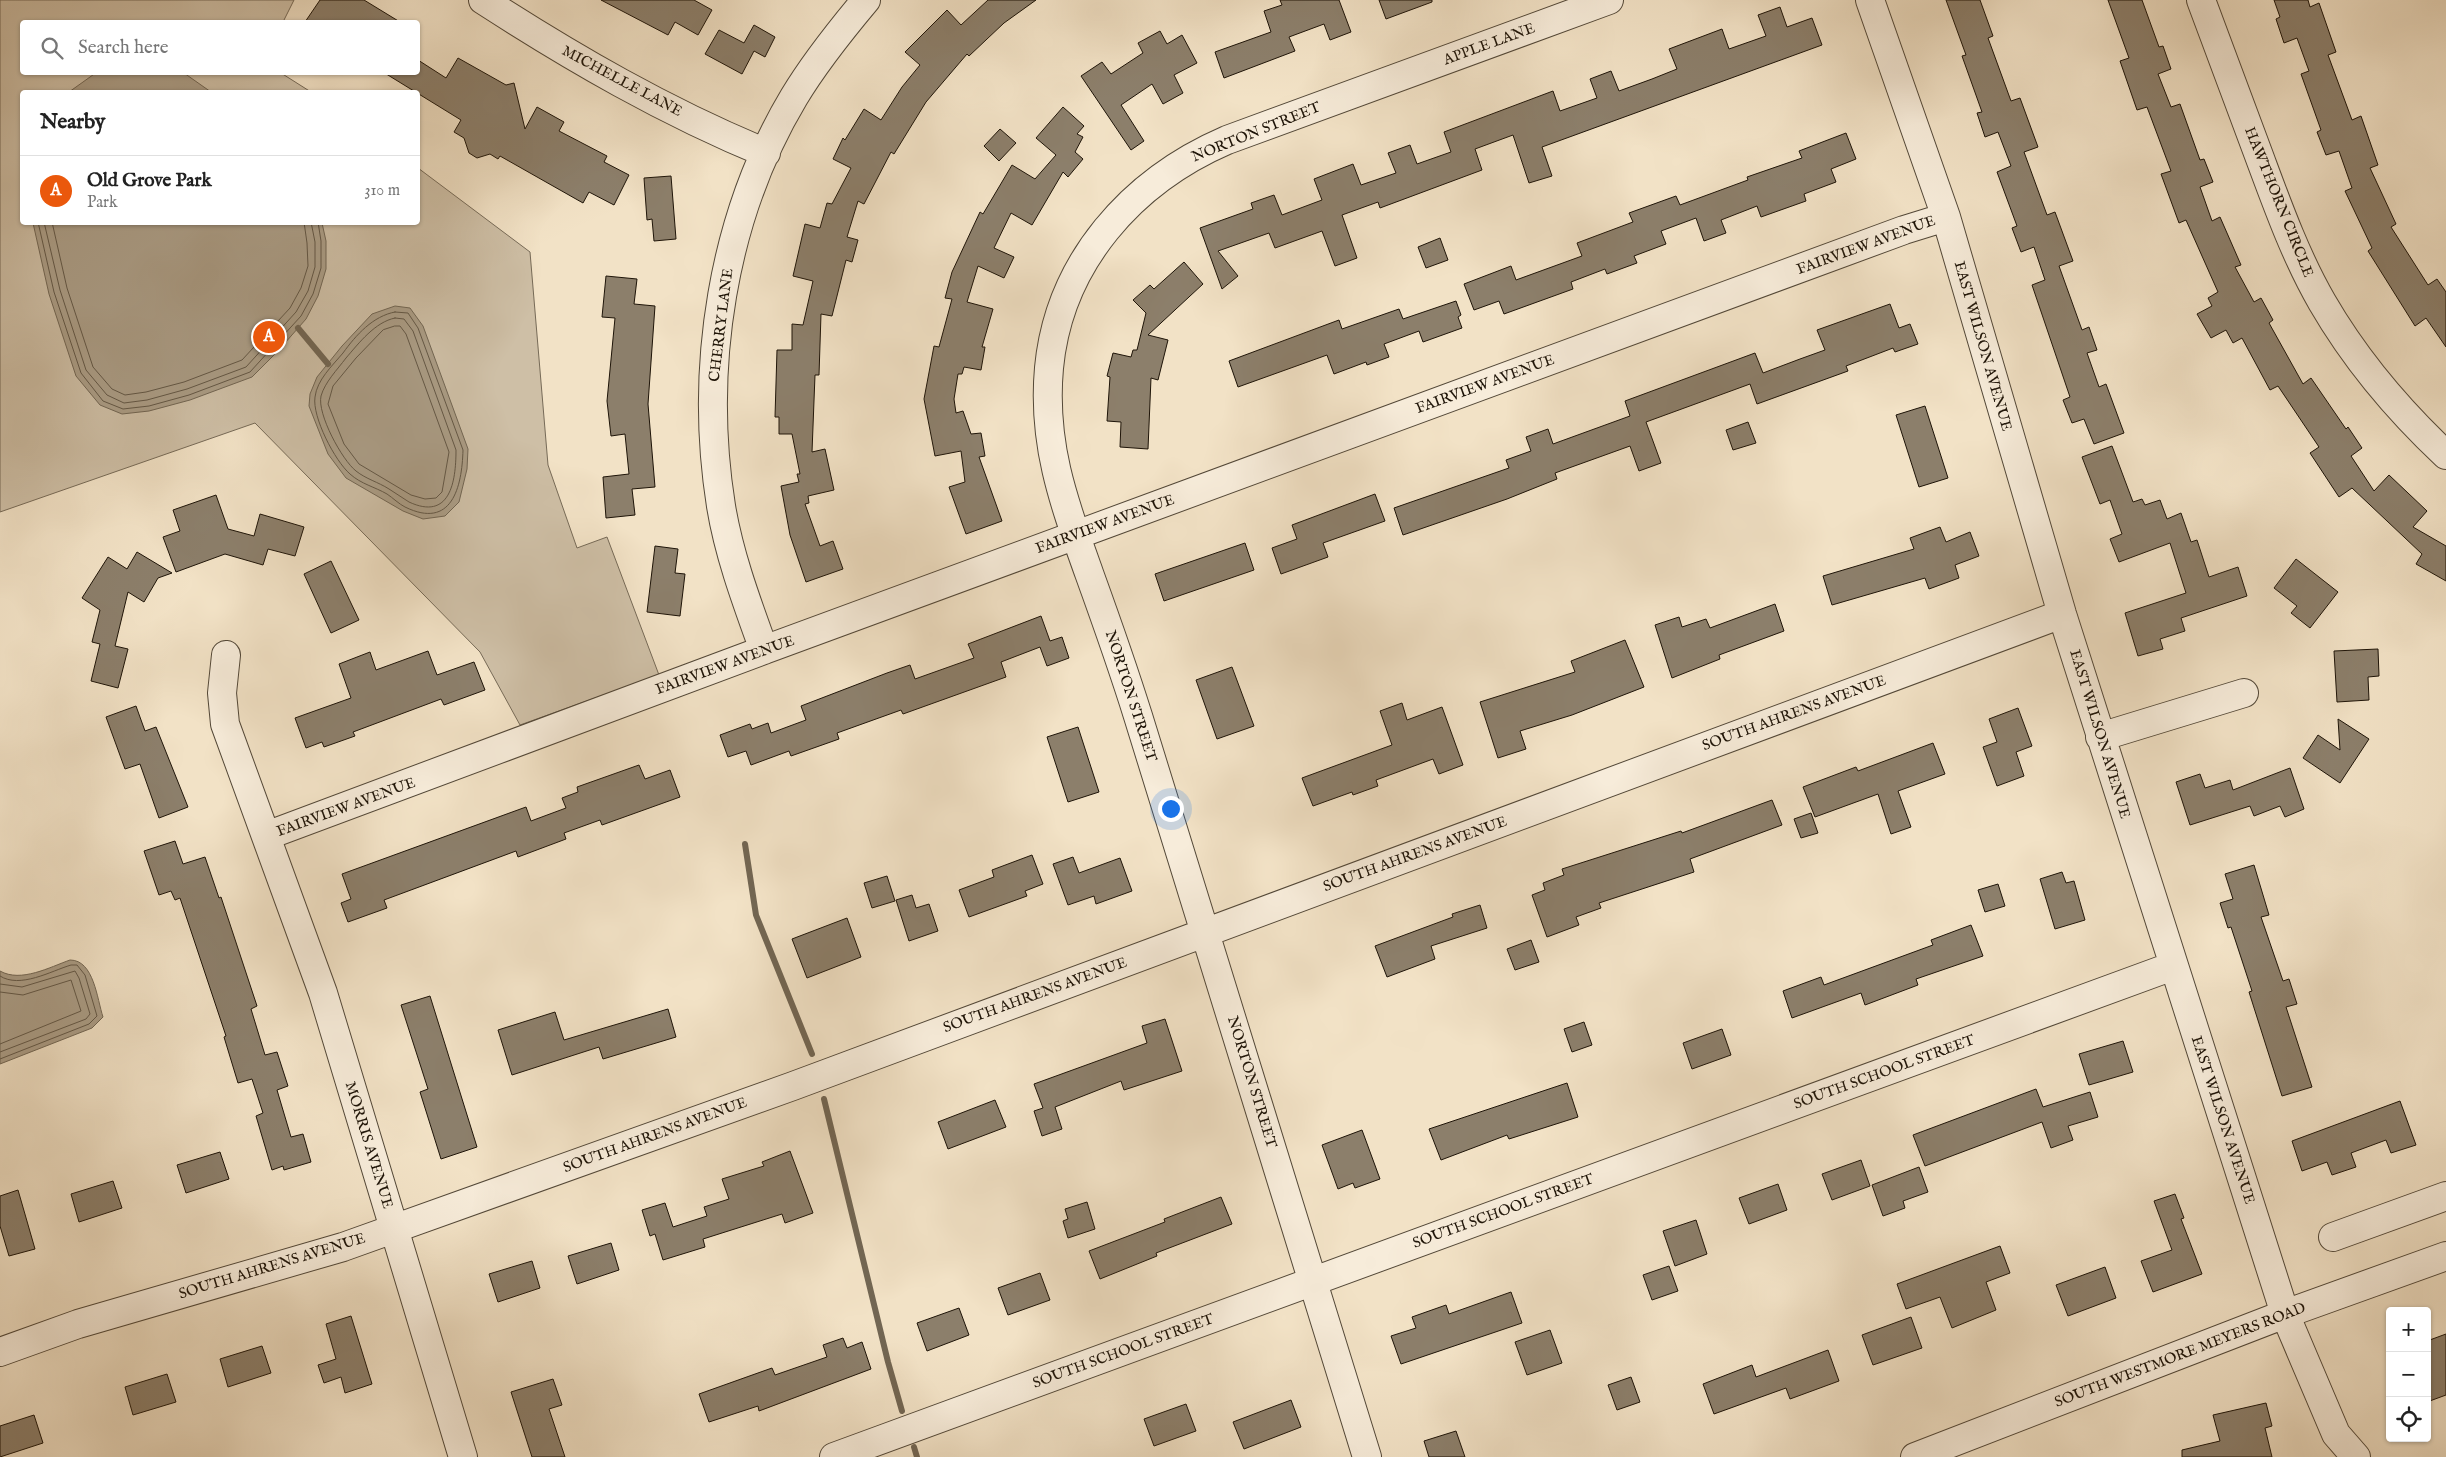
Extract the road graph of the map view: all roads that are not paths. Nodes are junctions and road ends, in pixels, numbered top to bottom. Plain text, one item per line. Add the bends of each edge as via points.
1 (483, 0) edge
2 (866, 0) edge
3 (1609, 0) edge
4 (1870, 0) edge
5 (2201, 0) edge
6 (1370, 88) joint
7 (766, 153) junction
8 (1946, 217) junction
9 (2446, 455) edge
10 (1076, 535) junction
11 (2062, 614) junction
12 (764, 650) junction
13 (226, 655) dead end
14 (2244, 693) dead end
15 (2100, 737) junction
16 (266, 836) junction
17 (1206, 932) junction
18 (2173, 966) junction
19 (2446, 1196) edge
20 (395, 1228) junction
21 (2333, 1237) dead end
22 (2446, 1256) edge
23 (1314, 1281) junction
24 (2285, 1314) junction
25 (0, 1352) edge
26 (1964, 1448) edge
27 (463, 1457) edge
28 (834, 1457) edge
29 (1367, 1457) edge
30 (1915, 1457) edge
31 (2356, 1457) edge

1 - 7 street, MICHELLE LANE via 636,92
2 - 7 street, CHERRY LANE via 816,62
3 - 6 street, APPLE LANE
4 - 8 street, EAST WILSON AVENUE
5 - 9 street, HAWTHORN CIRCLE via 2273,195 2322,301 2378,383
6 - 10 street, NORTON STREET via 1227,140 1164,173 1115,219 1083,264 1063,308 1054,338 1048,393 1051,446 1058,482
7 - 12 street, CHERRY LANE via 749,193 722,294 713,394 714,450 721,506 733,556
8 - 10 street, FAIRVIEW AVENUE
8 - 11 street, EAST WILSON AVENUE
10 - 12 street, FAIRVIEW AVENUE
10 - 17 street, NORTON STREET via 1129,685
11 - 15 street, EAST WILSON AVENUE
11 - 17 street, SOUTH AHRENS AVENUE
12 - 16 street, FAIRVIEW AVENUE
13 - 16 street, MORRIS AVENUE via 222,693 225,724
14 - 15 street
15 - 18 street, EAST WILSON AVENUE
16 - 20 street, MORRIS AVENUE via 323,993
17 - 20 street, SOUTH AHRENS AVENUE via 793,1086
17 - 23 street, NORTON STREET
18 - 23 street, SOUTH SCHOOL STREET
18 - 24 street, EAST WILSON AVENUE
19 - 21 street
20 - 25 street, SOUTH AHRENS AVENUE via 343,1247 78,1324
20 - 27 street, MORRIS AVENUE
22 - 24 street, SOUTH WESTMORE MEYERS ROAD
23 - 28 street, SOUTH SCHOOL STREET
23 - 29 street, NORTON STREET
24 - 26 street, SOUTH WESTMORE MEYERS ROAD
24 - 31 street, EAST WILSON AVENUE via 2336,1434
26 - 30 street, SOUTH WESTMORE MEYERS ROAD

